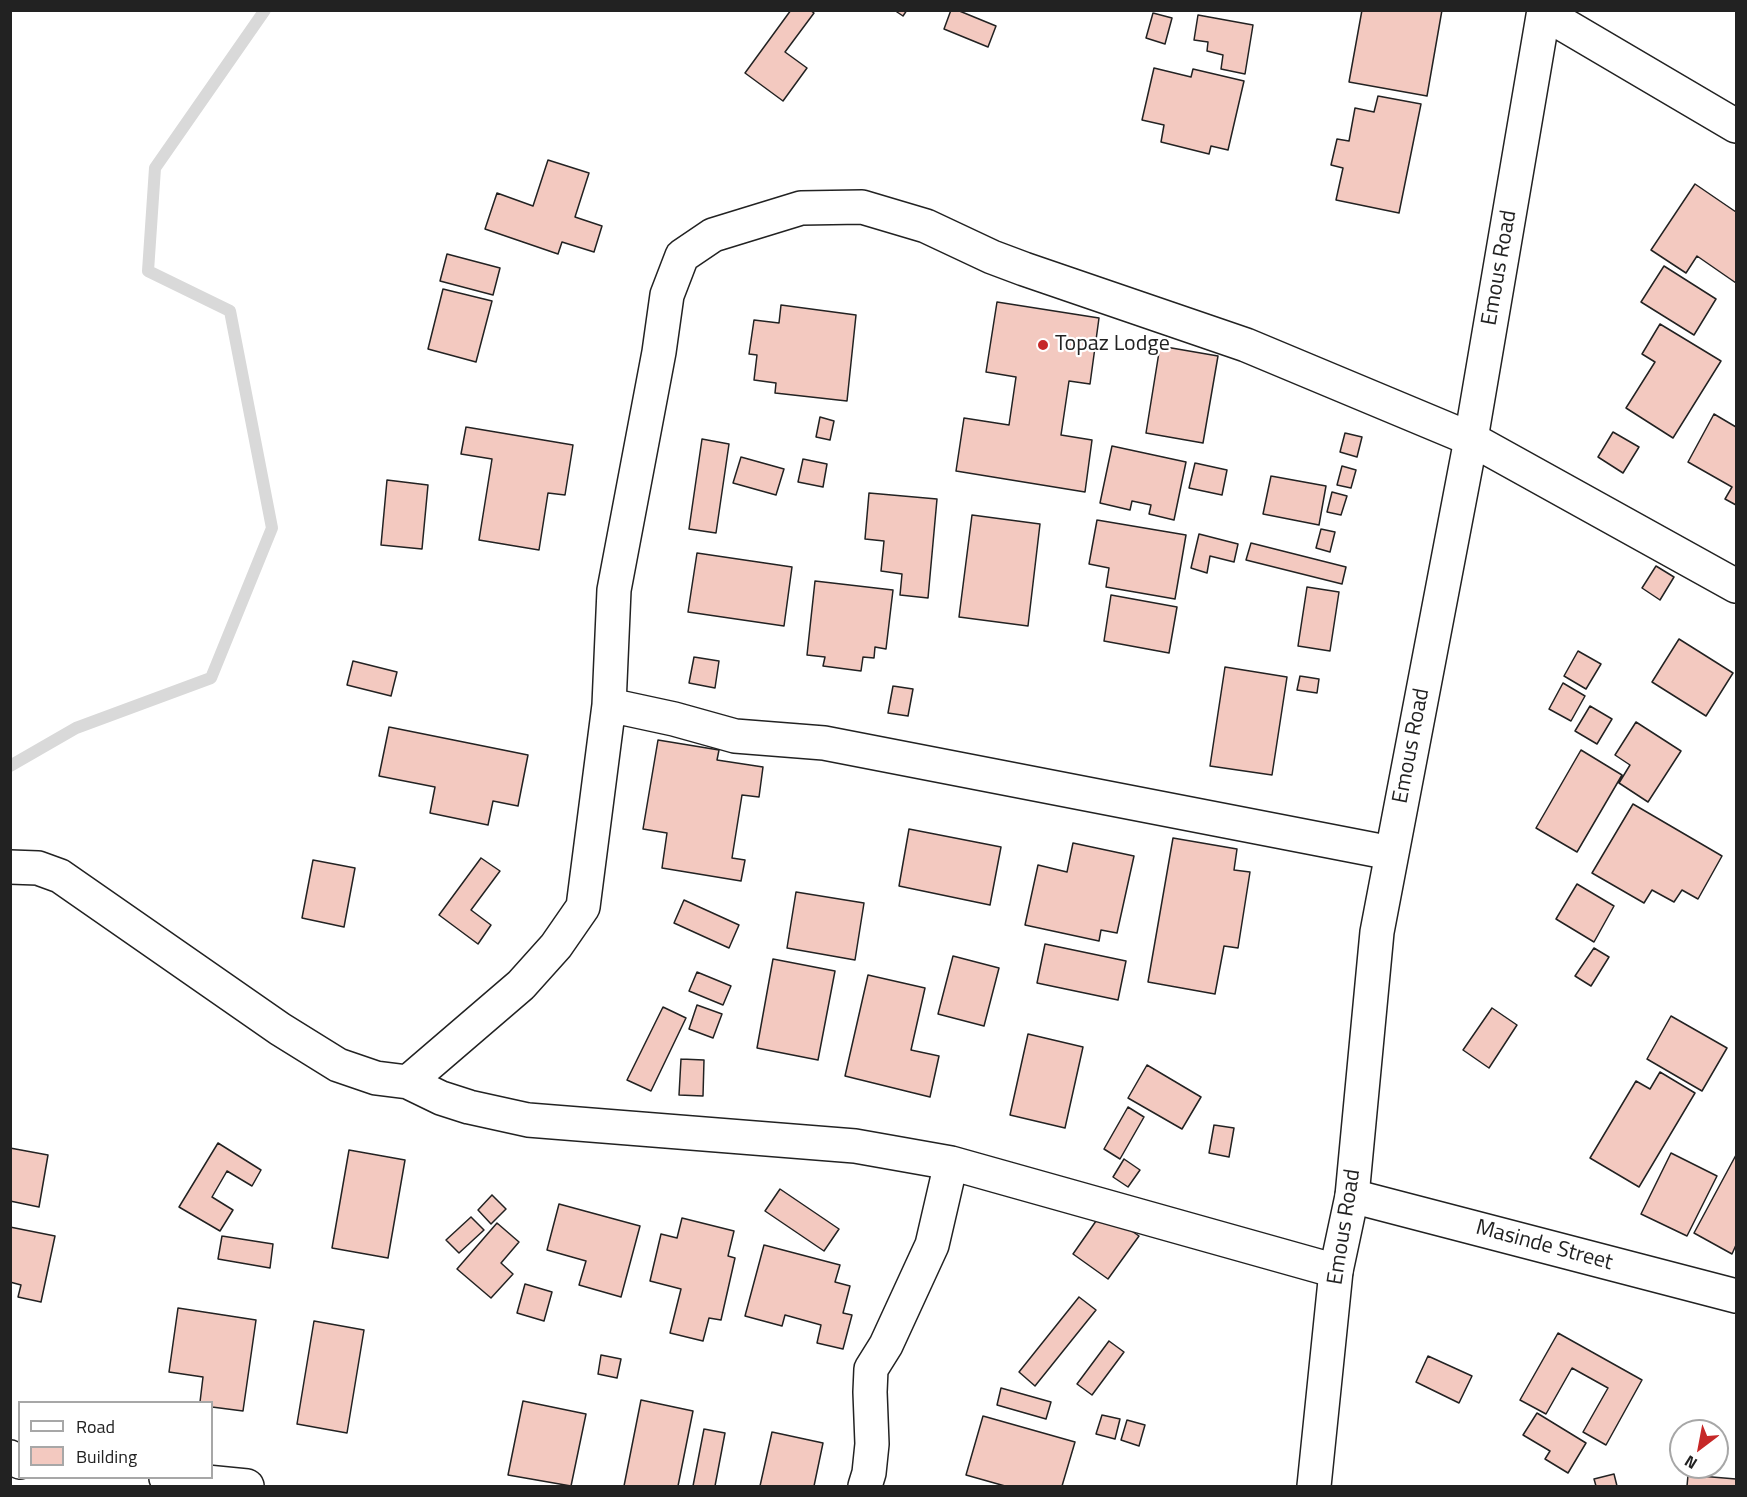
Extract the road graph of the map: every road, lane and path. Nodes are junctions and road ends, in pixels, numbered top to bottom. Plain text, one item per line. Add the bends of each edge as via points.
1 (1544, 12) edge
2 (1737, 126) edge
3 (1471, 439) junction
4 (1737, 586) edge
5 (609, 705) junction
6 (1391, 853) junction
7 (10, 867) edge
8 (408, 1082) junction
9 (951, 1163) junction
10 (1352, 1196) junction
11 (1336, 1271) junction
12 (1737, 1296) edge
13 (176, 1479) edge
14 (247, 1486) edge
15 (865, 1486) edge
16 (1314, 1486) edge

1 - 2 street
1 - 3 street, Emous Road
3 - 4 street
3 - 5 street via 1246,345 1023,269 926,226 862,207 801,208 713,236 682,256 667,295 614,590
3 - 6 street, Emous Road
5 - 6 street via 735,736 824,743
5 - 8 street via 583,907 556,946 521,985
6 - 10 street, Emous Road via 1377,932
7 - 8 street via 38,868 60,876 338,1065 376,1078
8 - 9 street via 469,1107 528,1120 855,1146
9 - 11 street
9 - 15 street via 932,1245 871,1370 872,1444
10 - 11 street, Emous Road
10 - 12 street, Masinde Street
11 - 16 street, Emous Road
13 - 14 street

